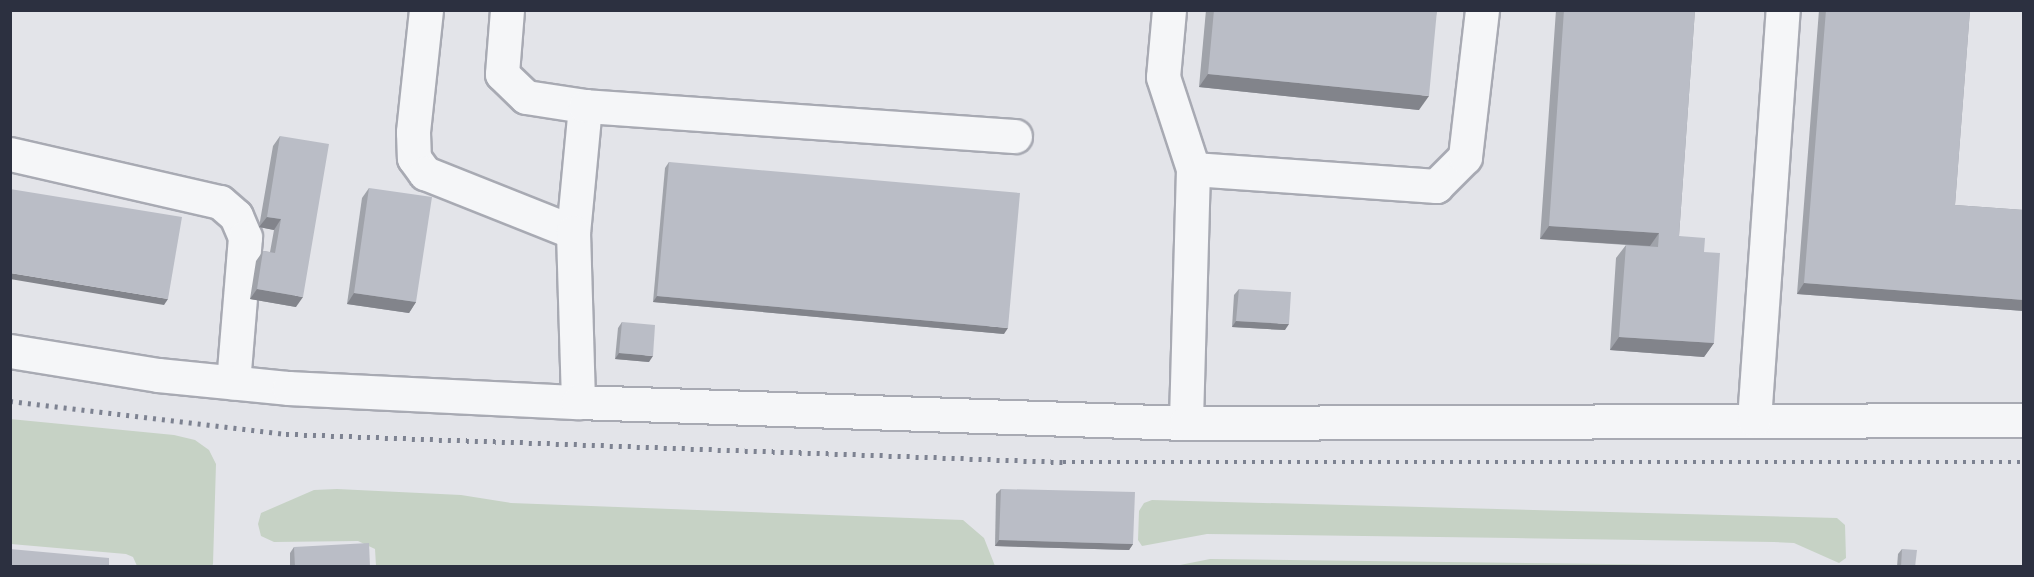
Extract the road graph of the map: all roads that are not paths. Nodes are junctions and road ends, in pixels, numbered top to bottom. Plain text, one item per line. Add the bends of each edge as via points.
1 (426, 10) edge
2 (507, 10) edge
3 (1168, 10) edge
4 (1482, 10) edge
5 (1783, 10) edge
6 (585, 105) junction
7 (1015, 136) dead end
8 (10, 154) edge
9 (1193, 170) junction
10 (573, 232) junction
11 (10, 351) edge
12 (233, 383) junction
13 (578, 402) junction
14 (1754, 420) junction
15 (2024, 420) edge
16 (1186, 423) junction

1 - 10 street via 413,132 414,158 425,173
2 - 6 street via 502,74 526,97
3 - 9 street via 1163,77
4 - 9 street via 1465,157 1436,186
5 - 14 street
6 - 7 street
6 - 10 street
8 - 12 street via 220,202 237,216 245,237
9 - 16 street
10 - 13 street
11 - 12 street
12 - 13 street
13 - 16 street
14 - 15 street
14 - 16 street

